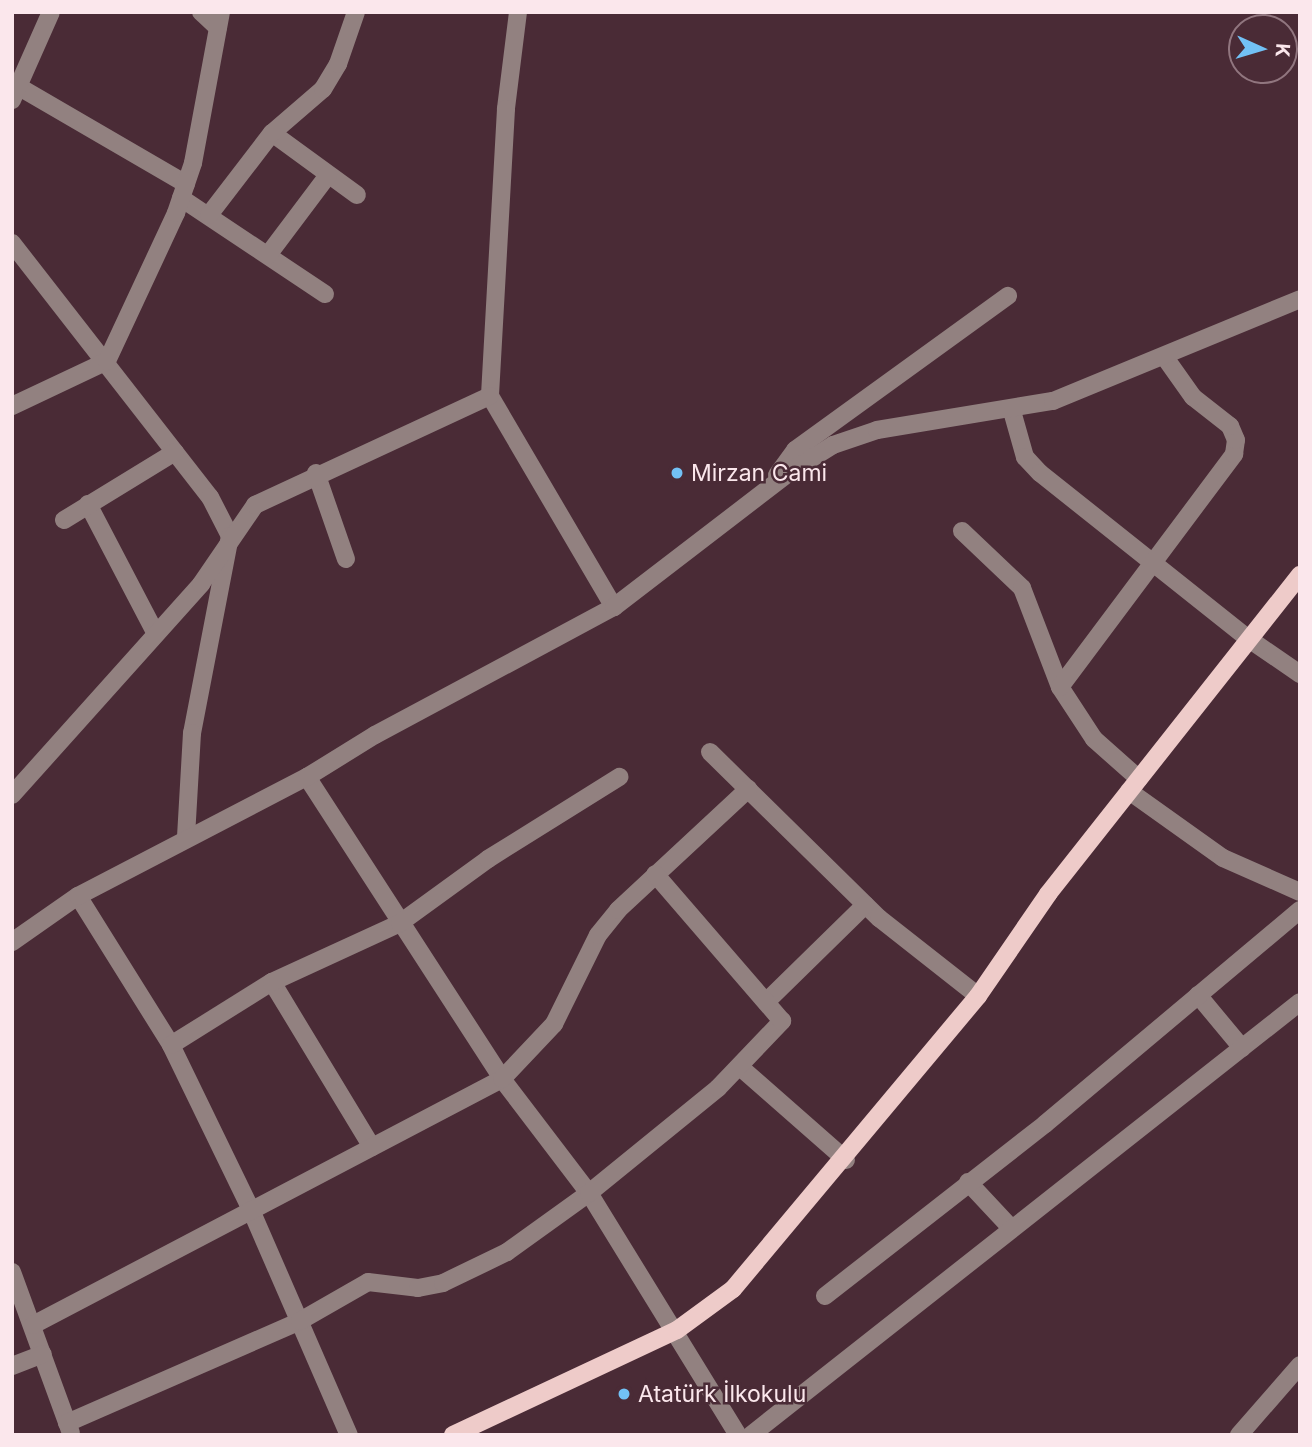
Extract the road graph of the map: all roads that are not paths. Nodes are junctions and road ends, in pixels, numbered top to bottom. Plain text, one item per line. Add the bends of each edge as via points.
1 (51, 12) edge
2 (201, 12) edge
3 (356, 12) edge
4 (518, 12) edge
5 (220, 20) edge
6 (16, 94) edge
7 (272, 133) junction
8 (328, 175) junction
9 (184, 191) junction
10 (357, 195) dead end
11 (209, 215) junction
12 (12, 243) edge
13 (268, 255) junction
14 (325, 294) dead end
15 (1008, 296) dead end
16 (1300, 299) edge
17 (1164, 356) junction
18 (107, 361) junction
19 (490, 396) junction
20 (12, 406) edge
21 (1012, 411) junction
22 (175, 452) junction
23 (316, 473) junction
24 (768, 488) junction
25 (88, 504) junction
26 (64, 520) dead end
27 (962, 531) dead end
28 (230, 536) junction
29 (346, 559) dead end
30 (1153, 561) junction
31 (1300, 575) edge
32 (614, 607) junction
33 (154, 630) junction
34 (1249, 639) junction
35 (1300, 674) edge
36 (1060, 687) junction
37 (710, 752) dead end
38 (307, 777) junction
39 (619, 777) dead end
40 (1134, 785) junction
41 (748, 789) junction
42 (12, 795) edge
43 (186, 837) junction
44 (656, 874) junction
45 (1300, 892) edge
46 (78, 896) junction
47 (865, 905) junction
48 (1300, 910) edge
49 (400, 923) junction
50 (12, 942) edge
51 (272, 982) junction
52 (1198, 995) junction
53 (978, 996) junction
54 (766, 1002) junction
55 (1300, 1002) edge
56 (171, 1045) junction
57 (1242, 1048) junction
58 (740, 1067) junction
59 (502, 1079) junction
60 (372, 1147) junction
61 (846, 1160) junction
62 (968, 1182) junction
63 (589, 1193) junction
64 (251, 1210) junction
65 (1012, 1229) junction
66 (12, 1272) edge
67 (825, 1296) dead end
68 (300, 1321) junction
69 (33, 1325) junction
70 (677, 1330) junction
71 (43, 1354) junction
72 (1300, 1365) edge
73 (12, 1366) edge
74 (69, 1429) edge
75 (349, 1435) edge
76 (453, 1435) edge
77 (738, 1435) edge
78 (751, 1435) edge
79 (1239, 1435) edge

1 - 6 street
2 - 5 street
3 - 7 street via 338,64 323,89
4 - 19 street via 506,109
5 - 9 street
6 - 9 street
7 - 8 street
7 - 11 street
8 - 10 street
8 - 13 street
9 - 11 street
9 - 18 street
11 - 13 street
12 - 18 street
13 - 14 street
15 - 24 street via 795,450
16 - 17 street
17 - 21 street via 1053,401
17 - 30 street via 1194,397 1230,426 1236,447
18 - 20 street
18 - 22 street
19 - 23 street
19 - 32 street
21 - 24 street via 858,436 833,446
21 - 30 street via 1025,457 1032,465
22 - 25 street
22 - 28 street via 210,497
23 - 28 street via 254,505
23 - 29 street
24 - 32 street
25 - 26 street
25 - 33 street
27 - 36 street via 1022,589
28 - 33 street via 201,584
28 - 43 street via 192,733
30 - 34 street
30 - 36 street
31 - 34 main road
32 - 38 street via 375,735
33 - 42 street
34 - 35 street
34 - 40 main road
36 - 40 street via 1094,739
37 - 41 street
38 - 43 street
38 - 49 street
39 - 49 street via 488,859
40 - 45 street via 1223,858
40 - 53 main road via 1048,894
41 - 44 street
41 - 47 street
43 - 46 street
44 - 54 street
44 - 59 street via 598,934 554,1024
46 - 50 street
46 - 56 street
47 - 53 street
47 - 54 street
48 - 52 street
49 - 51 street
49 - 59 street
51 - 56 street
51 - 60 street
52 - 57 street
52 - 62 street
53 - 61 main road
54 - 58 street via 782,1021
55 - 57 street
56 - 64 street
57 - 65 street
58 - 61 street
58 - 63 street
59 - 60 street
59 - 63 street
60 - 64 street
61 - 70 main road via 733,1289
62 - 65 street
62 - 67 street
63 - 68 street via 507,1252 466,1273 418,1288 368,1282
63 - 70 street
64 - 68 street
64 - 69 street
65 - 78 street
66 - 69 street
68 - 74 street
68 - 75 street
69 - 71 street
70 - 76 main road
70 - 77 street
71 - 73 street
71 - 74 street
72 - 79 street

